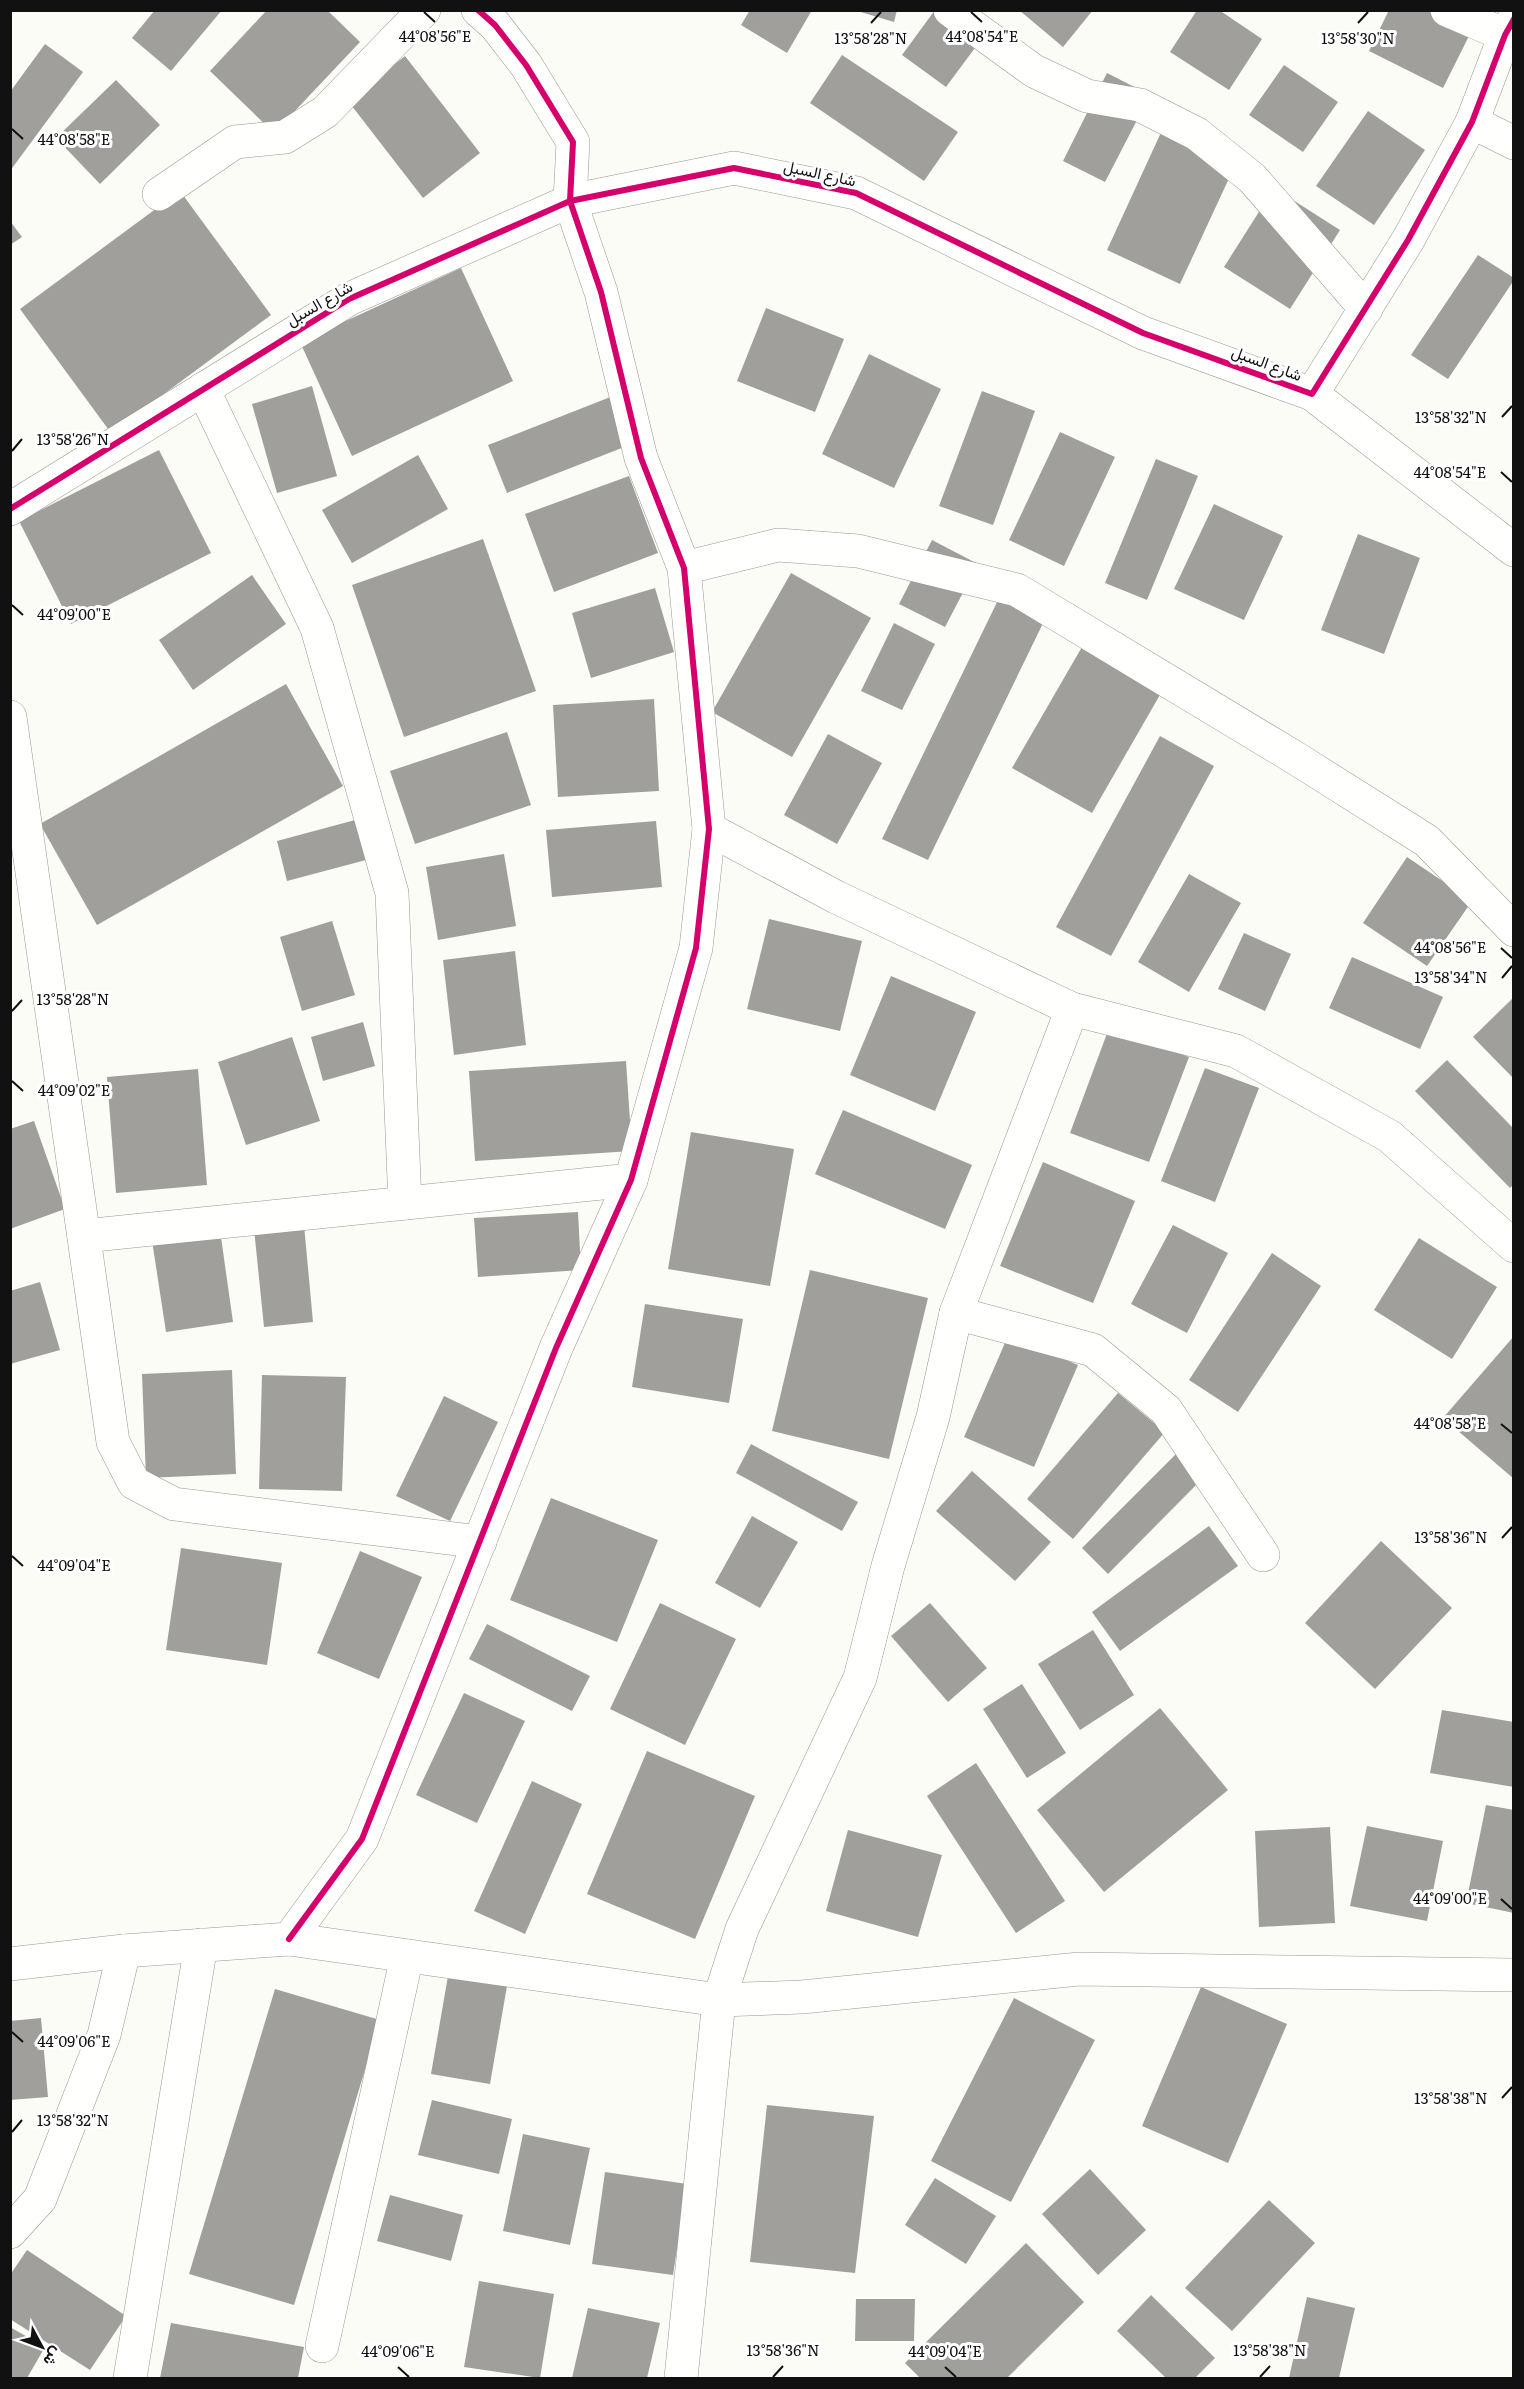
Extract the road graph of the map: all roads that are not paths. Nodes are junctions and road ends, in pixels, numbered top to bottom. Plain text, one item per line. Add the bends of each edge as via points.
1 (424, 10) edge
2 (478, 10) edge
3 (950, 10) edge
4 (1447, 10) edge
5 (1509, 27) edge
6 (1472, 122) junction
7 (1514, 143) edge
8 (159, 194) dead end
9 (570, 201) junction
10 (1366, 309) junction
11 (203, 389) junction
12 (1312, 394) junction
13 (10, 509) edge
14 (1514, 550) edge
15 (684, 568) junction
16 (10, 717) edge
17 (709, 829) junction
18 (1514, 930) edge
19 (1072, 1009) junction
20 (632, 1180) junction
21 (405, 1203) junction
22 (84, 1236) junction
23 (1514, 1246) edge
24 (956, 1313) junction
25 (480, 1542) junction
26 (1263, 1555) dead end
27 (289, 1939) junction
28 (201, 1945) junction
29 (124, 1951) junction
30 (407, 1956) junction
31 (10, 1964) edge
32 (1514, 1975) edge
33 (718, 2000) junction
34 (10, 2232) edge
35 (322, 2346) dead end
36 (130, 2379) edge
37 (681, 2379) edge

1 - 8 street via 325,112 285,137 235,142
2 - 9 street via 526,65 573,142
3 - 10 street via 1034,71 1087,96 1140,105 1197,134 1252,178
4 - 5 street
5 - 6 street, شارع السبل
6 - 7 street
6 - 10 street, شارع السبل
9 - 11 street, شارع السبل via 349,298
9 - 12 street, شارع السبل via 734,168 856,193 1143,333
9 - 15 street via 602,292 641,458
10 - 12 street, شارع السبل
11 - 13 street, شارع السبل
11 - 21 street via 317,628 392,893
12 - 14 street
15 - 17 street
15 - 18 street via 778,545 858,550 1017,590 1427,841
16 - 22 street
17 - 19 street via 836,897
17 - 20 street via 696,948
19 - 23 street via 1236,1051 1389,1137
19 - 24 street
20 - 21 street
20 - 25 street via 556,1348
21 - 22 street
22 - 25 street via 112,1442 134,1483 174,1504
24 - 26 street via 1093,1350 1166,1410
24 - 33 street via 933,1417 888,1566 860,1677 742,1929
25 - 27 street via 362,1839
27 - 28 street
27 - 30 street
28 - 29 street
28 - 36 street
29 - 31 street
29 - 34 street via 104,2035 40,2199
30 - 33 street
30 - 35 street
32 - 33 street via 1079,1970 802,1997
33 - 37 street

